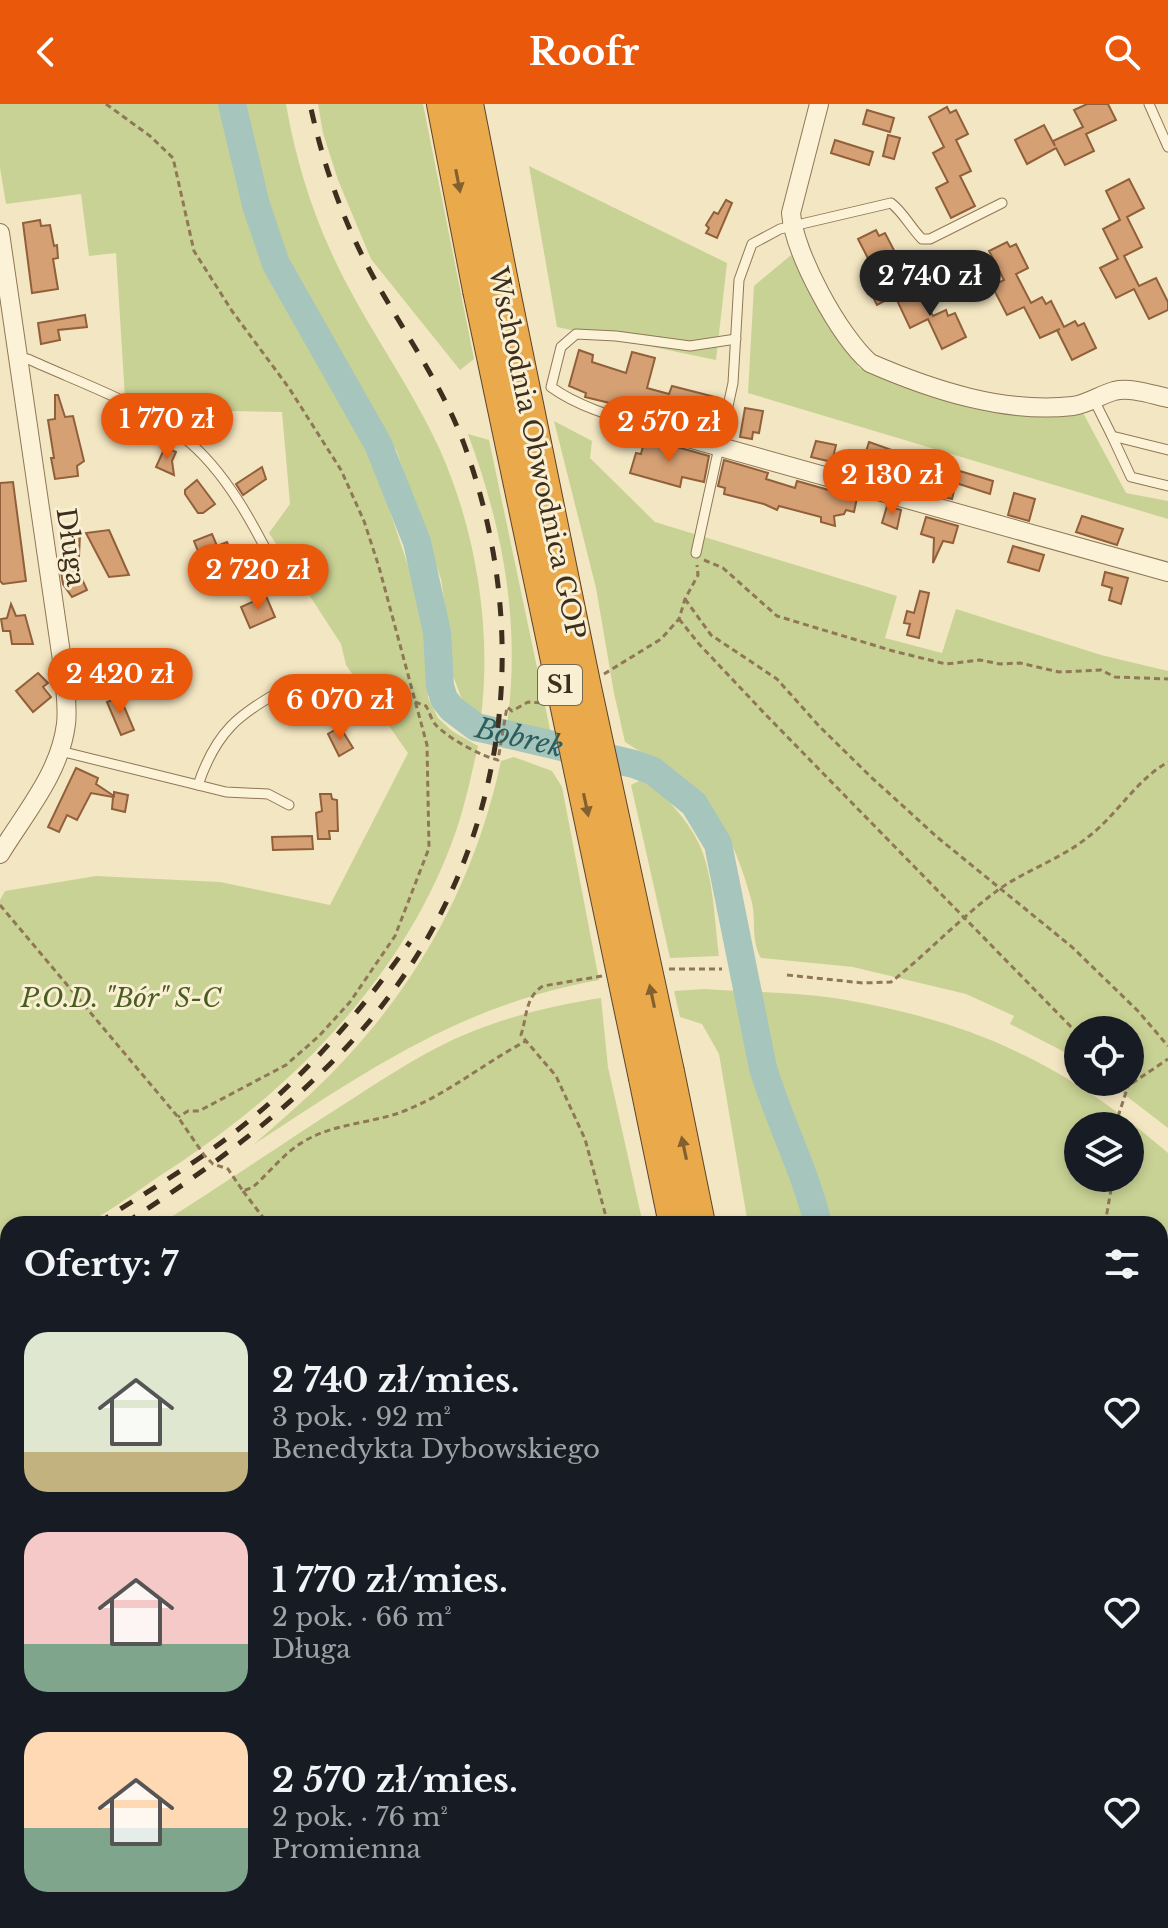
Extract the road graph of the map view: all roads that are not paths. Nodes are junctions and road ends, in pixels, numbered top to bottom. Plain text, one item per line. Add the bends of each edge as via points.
1 (443, 104) edge
2 (467, 104) edge
3 (819, 104) edge
4 (1149, 104) edge
5 (1168, 147) edge
6 (1002, 203) dead end
7 (792, 226) junction
8 (0, 233) edge
9 (491, 289) junction
10 (736, 339) junction
11 (17, 359) junction
12 (1168, 398) edge
13 (1094, 400) junction
14 (667, 432) joint
15 (1112, 436) junction
16 (719, 447) junction
17 (1168, 450) edge
18 (1168, 486) edge
19 (696, 553) road end
20 (1168, 572) edge
21 (281, 579) dead end
22 (286, 688) dead end
23 (60, 751) junction
24 (198, 785) junction
25 (289, 805) dead end
26 (0, 854) edge
27 (657, 1075) junction
28 (674, 1216) edge
29 (697, 1216) edge

1 -> 9 highway, Wschodnia Obwodnica GOP / S1
2 - 9 highway, Wschodnia Obwodnica GOP / S1
3 - 7 street
4 - 5 lane
6 - 7 lane via 930,239 922,239 891,203
7 - 10 lane via 752,244 739,280
7 - 13 street via 831,310 870,363 978,399 1031,407
8 - 11 street, Długa
9 - 27 highway, Wschodnia Obwodnica GOP / S1, bridge via 584,683
10 - 14 lane via 690,346 576,334 561,347 551,387 599,411
10 - 16 lane
11 - 21 lane via 28,359 123,402 183,436 246,512
11 - 23 street, Długa via 64,674 67,722
12 - 13 street via 1128,389
13 - 15 lane
14 - 16 street
15 - 17 lane
15 - 18 lane via 1131,477
16 - 19 lane
16 - 20 street
22 - 24 lane via 234,721 207,758
23 - 24 lane
23 - 26 street, Długa
24 - 25 lane via 268,794
27 - 28 highway, Wschodnia Obwodnica GOP / S1
29 -> 27 highway, Wschodnia Obwodnica GOP / S1

